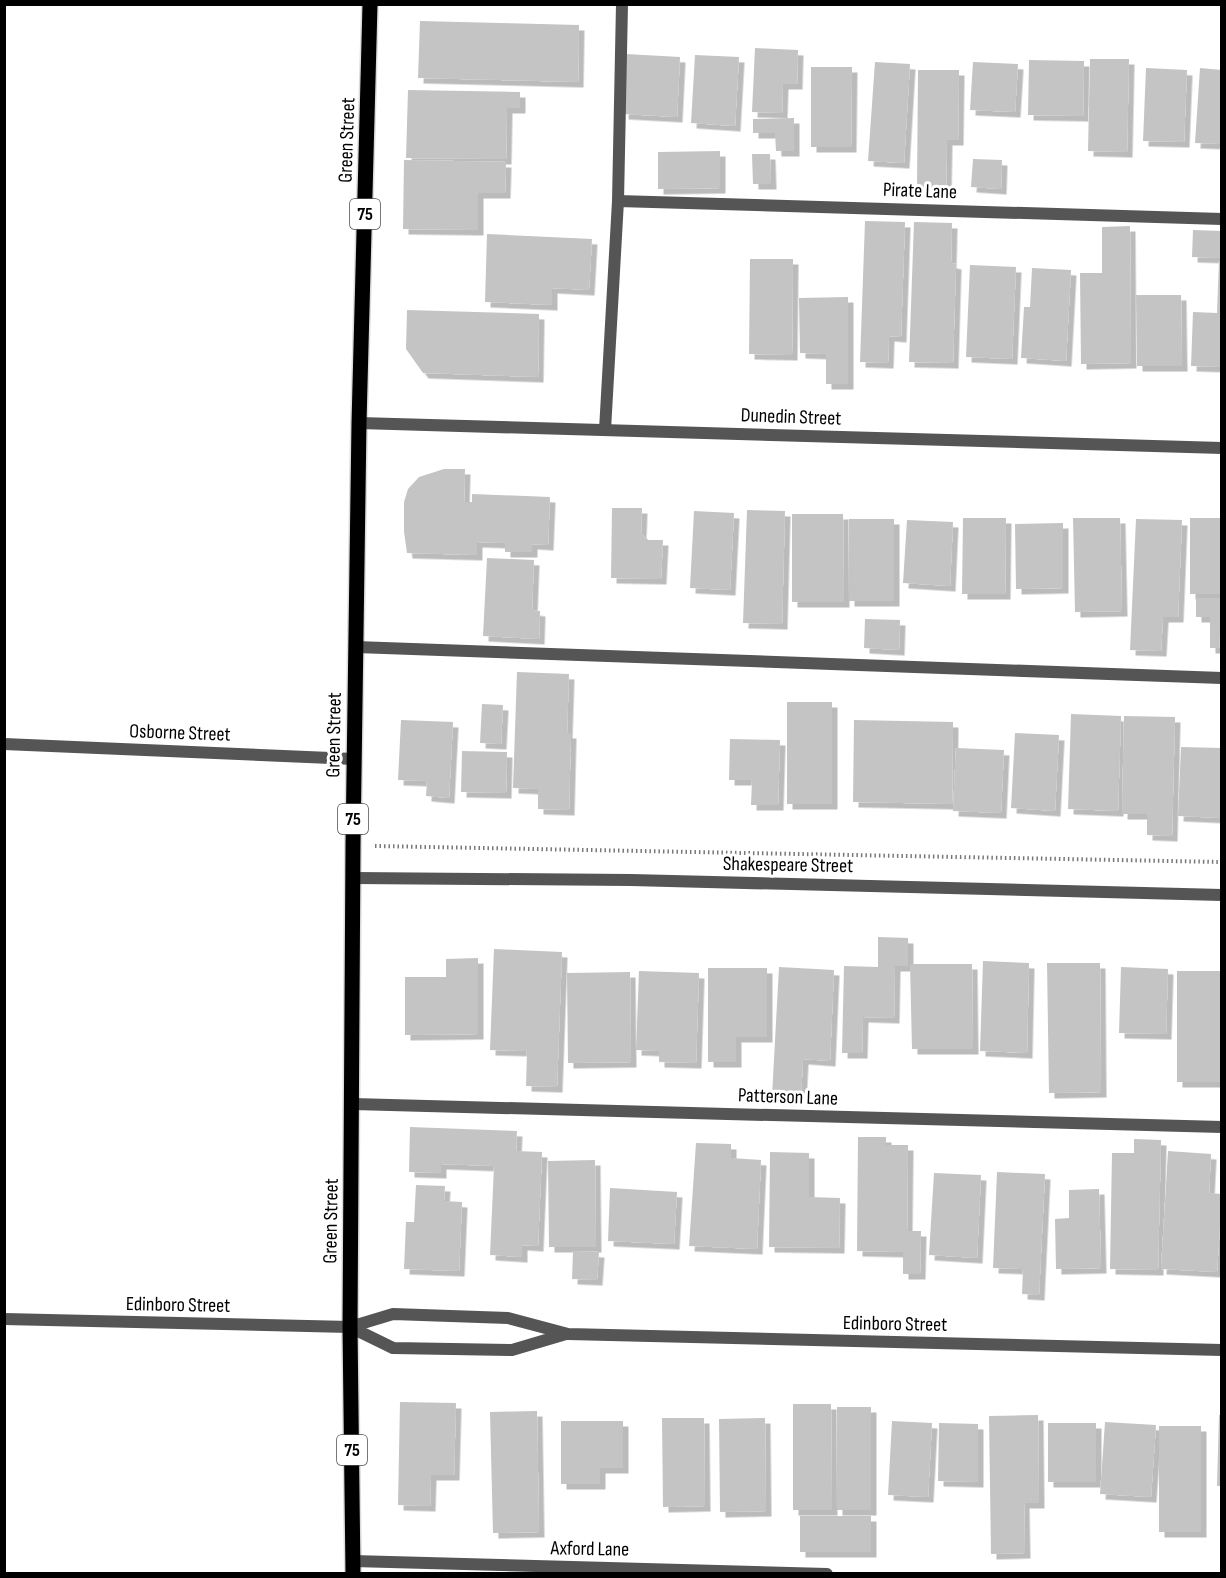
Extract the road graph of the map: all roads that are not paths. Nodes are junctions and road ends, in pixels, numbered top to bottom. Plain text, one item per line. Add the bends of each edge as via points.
1 (370, 4) edge
2 (622, 4) edge
3 (618, 201) junction
4 (1221, 219) edge
5 (359, 423) junction
6 (605, 430) junction
7 (1221, 448) edge
8 (356, 647) junction
9 (1221, 678) edge
10 (4, 744) edge
11 (354, 759) junction
12 (354, 878) junction
13 (1221, 895) edge
14 (353, 1104) junction
15 (1221, 1127) edge
16 (4, 1319) edge
17 (350, 1327) junction
18 (568, 1334) junction
19 (1221, 1350) edge
20 (353, 1567) edge
21 (826, 1574) edge

1 - 5 main road, Green Street / 75
2 - 3 street
3 - 4 street, Pirate Lane
3 - 6 street
5 - 6 street, Dunedin Street
5 - 8 main road, Green Street / 75
6 - 7 street, Dunedin Street
8 - 9 street
8 - 11 main road, Green Street / 75
10 - 11 street, Osborne Street
11 - 12 main road, Green Street / 75
12 - 13 street, Shakespeare Street via 631,880
12 - 14 main road, Green Street / 75
14 - 15 street, Patterson Lane
14 - 17 main road, Green Street / 75
16 - 17 street, Edinboro Street
17 - 18 street, Edinboro Street via 393,1314 508,1318
17 - 18 street, Edinboro Street via 393,1348 512,1350
17 - 20 main road, Green Street / 75
18 - 19 street, Edinboro Street
20 - 21 street, Axford Lane

